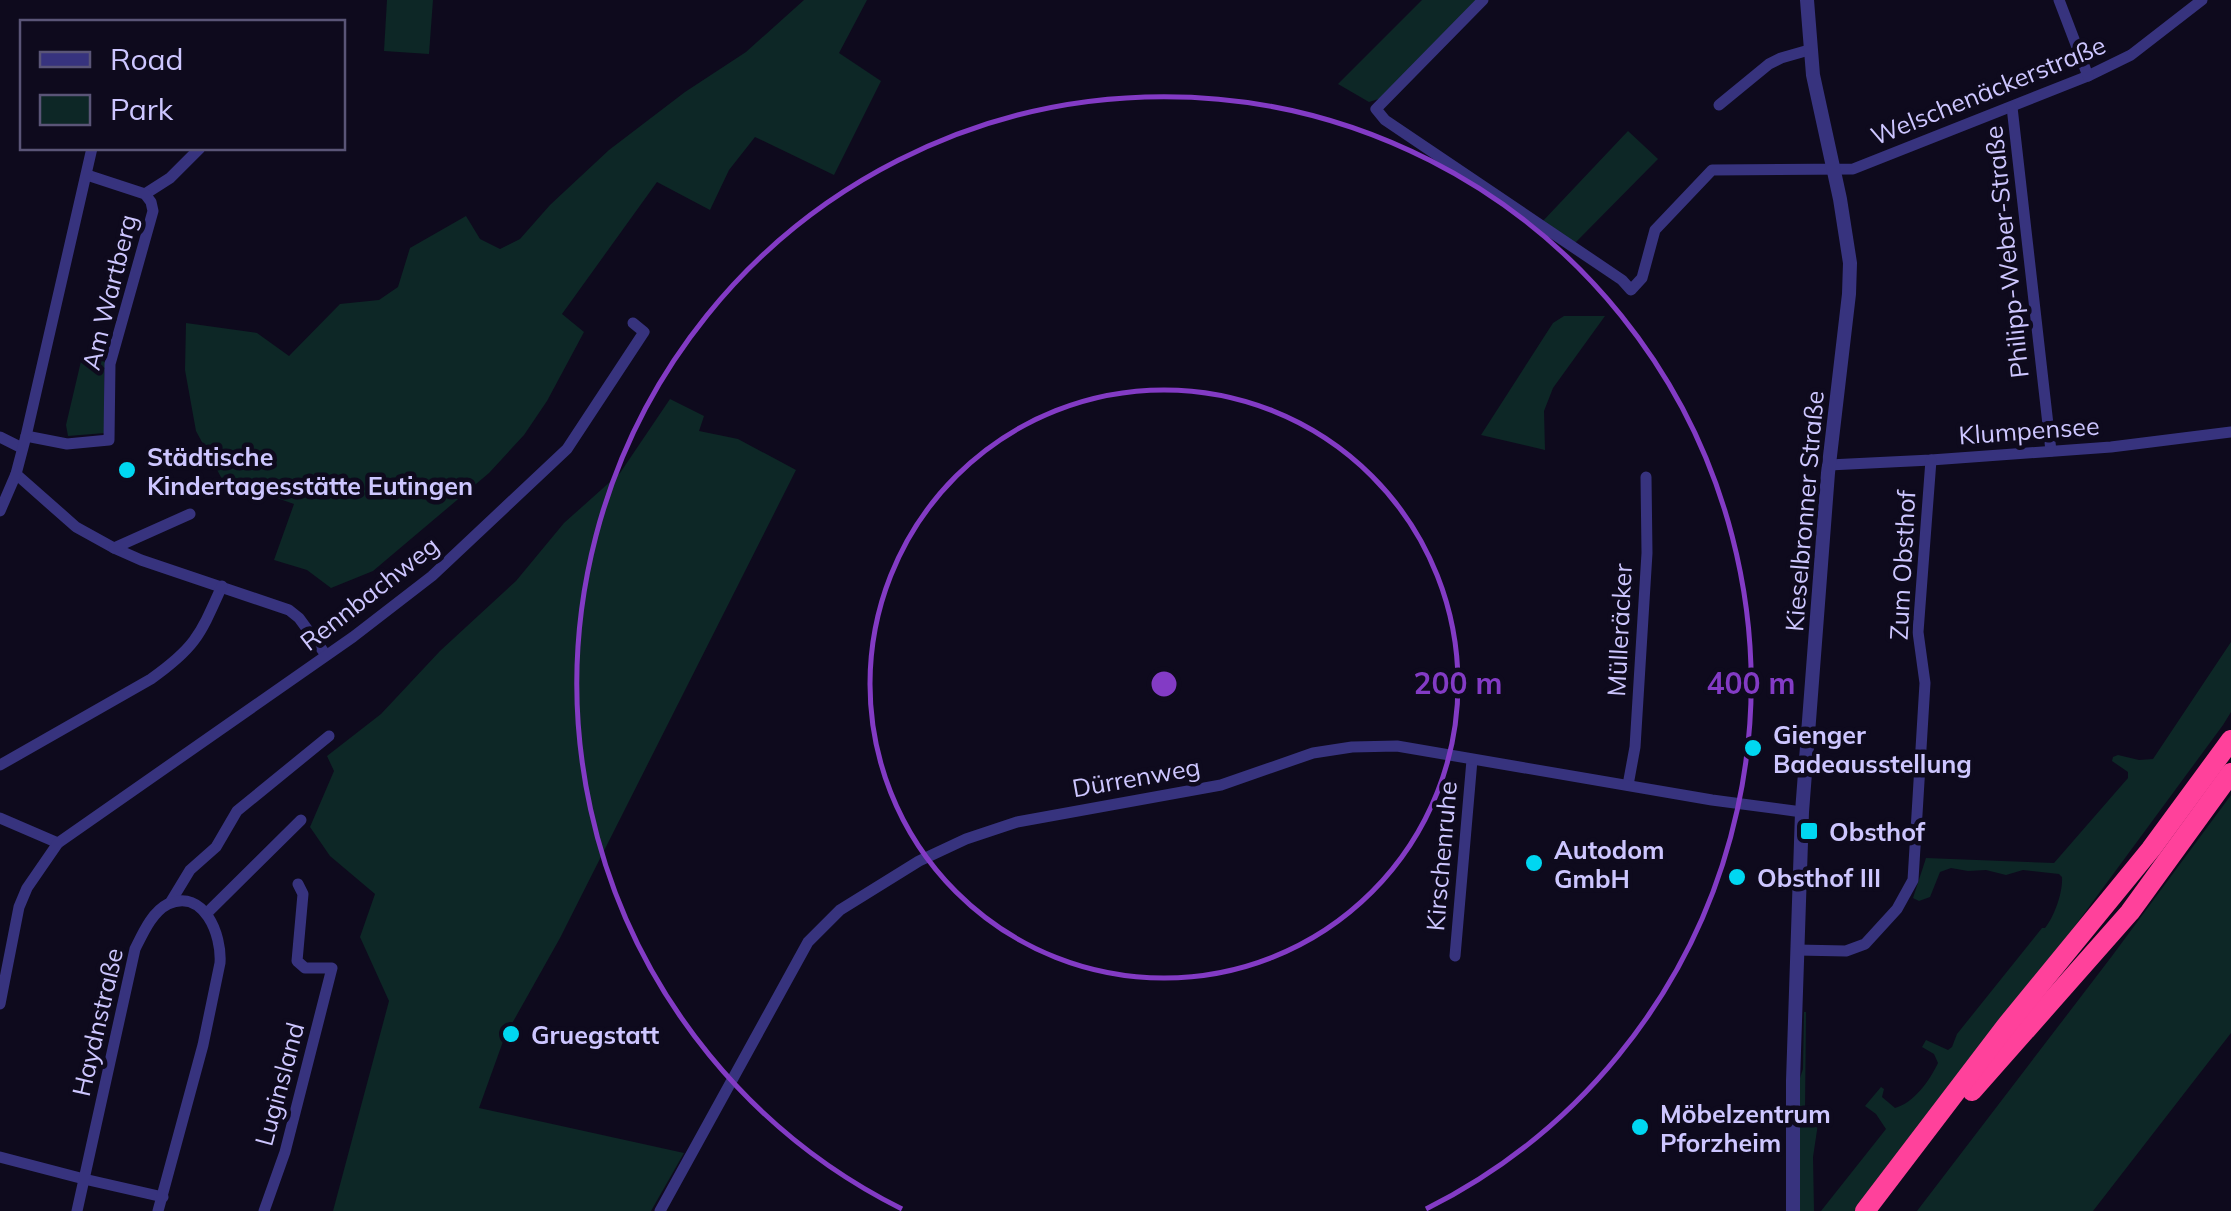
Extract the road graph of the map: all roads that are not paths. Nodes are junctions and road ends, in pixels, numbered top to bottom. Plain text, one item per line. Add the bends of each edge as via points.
1 (1483, 0) edge
2 (1807, 0) edge
3 (2058, 0) edge
4 (2202, 0) edge
5 (1809, 50) junction
6 (2088, 76) junction
7 (1719, 105) dead end
8 (2012, 107) junction
9 (92, 150) edge
10 (198, 150) edge
11 (1832, 170) junction
12 (86, 175) junction
13 (145, 194) junction
14 (634, 324) dead end
15 (2231, 432) edge
16 (0, 437) edge
17 (24, 442) junction
18 (2051, 451) junction
19 (1931, 460) junction
20 (1829, 465) junction
21 (16, 474) junction
22 (1646, 477) dead end
23 (0, 511) edge
24 (190, 514) dead end
25 (114, 548) junction
26 (222, 586) junction
27 (326, 655) junction
28 (329, 736) dead end
29 (2231, 740) edge
30 (1472, 760) junction
31 (0, 765) edge
32 (2231, 772) edge
33 (1628, 785) junction
34 (1802, 812) junction
35 (0, 818) edge
36 (301, 820) dead end
37 (58, 842) junction
38 (298, 884) dead end
39 (170, 903) junction
40 (206, 913) junction
41 (1796, 950) junction
42 (1455, 956) dead end
43 (4, 966) edge
44 (0, 1004) edge
45 (0, 1156) edge
46 (84, 1179) junction
47 (162, 1197) junction
48 (77, 1211) edge
49 (158, 1211) edge
50 (264, 1211) edge
51 (660, 1211) edge
52 (1793, 1211) edge
53 (1865, 1211) edge
54 (1878, 1211) edge

1 - 11 street, Welschenäckerstraße via 1376,109 1631,290 1642,278 1654,230 1712,170
2 - 5 street, Kieselbronner Straße
3 - 6 street
4 - 6 street, Welschenäckerstraße via 2131,55
5 - 7 street via 1769,64
5 - 11 street, Kieselbronner Straße
6 - 8 street, Welschenäckerstraße
8 - 11 street, Welschenäckerstraße via 1853,169
8 - 18 street, Philipp-Weber-Straße
9 - 12 street
10 - 13 street, Am Wartberg
11 - 20 street, Kieselbronner Straße via 1850,263
12 - 13 street, Am Wartberg
12 - 17 street
13 - 17 street, Am Wartberg via 153,211 110,364 109,440
14 - 27 street, Rennbachweg via 644,332 567,449 432,576
15 - 18 street, Klumpensee
16 - 17 street
17 - 21 street
18 - 19 street, Klumpensee
19 - 20 street, Klumpensee
19 - 41 street, Zum Obsthof via 1918,632 1925,683 1913,880 1865,944 1846,952
20 - 34 street, Kieselbronner Straße
21 - 23 street
21 - 25 street via 76,527
22 - 33 street, Mülleräcker via 1636,747
24 - 25 street
25 - 26 street
26 - 27 street via 289,610
26 - 31 street via 201,634 174,662
27 - 37 street, Rennbachweg
28 - 39 street, Haydnstraße via 237,810
29 - 53 highway
30 - 33 street, Dürrenweg
30 - 42 street, Kirschenruhe
30 - 51 street, Dürrenweg via 1397,746 1312,752 1221,785 1018,822 919,861 840,910 808,942
32 - 54 highway via 2130,912 1964,1101
33 - 34 street, Dürrenweg
34 - 41 street, Kieselbronner Straße
35 - 37 street
36 - 40 street
37 - 43 street via 27,888
38 - 50 street, Luginsland via 303,894 297,962 332,968
39 - 40 street via 186,901
39 - 46 street, Haydnstraße via 135,948
40 - 47 street via 220,954 217,980
41 - 52 street, Kieselbronner Straße
43 - 44 street
45 - 46 street
46 - 47 street
46 - 48 street, Haydnstraße
47 - 49 street

